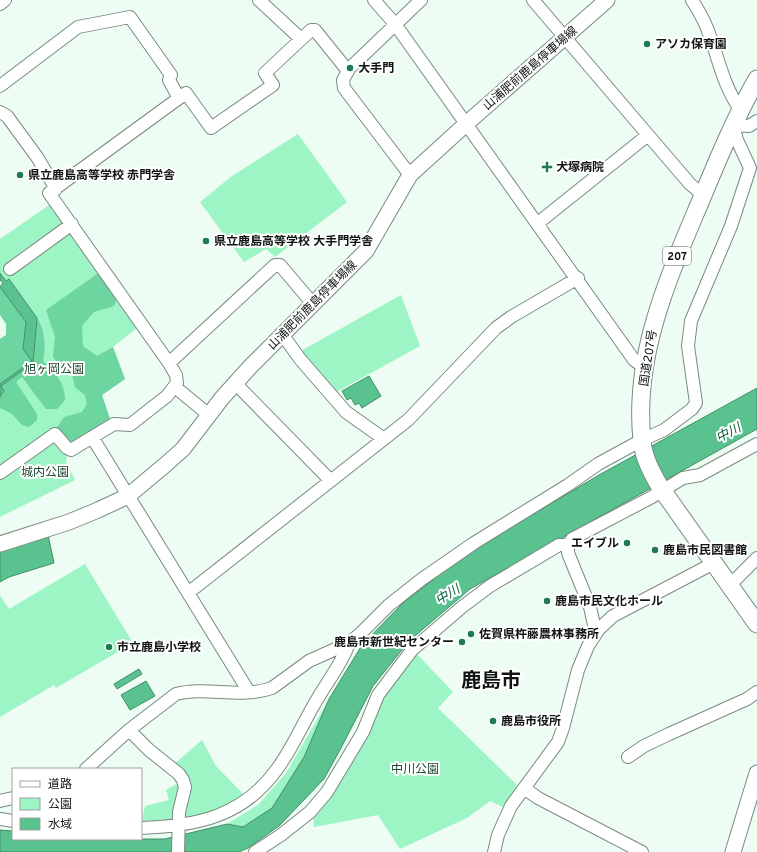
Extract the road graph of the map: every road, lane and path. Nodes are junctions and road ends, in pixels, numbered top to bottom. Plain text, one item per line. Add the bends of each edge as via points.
1 (5, 0) edge
2 (259, 0) edge
3 (374, 0) edge
4 (421, 0) edge
5 (533, 0) edge
6 (607, 0) edge
7 (692, 0) edge
8 (0, 4) edge
9 (396, 24) junction
10 (565, 38) junction
11 (301, 39) junction
12 (352, 66) junction
13 (757, 79) edge
14 (0, 86) edge
15 (179, 98) junction
16 (740, 109) junction
17 (0, 112) edge
18 (757, 121) edge
19 (466, 124) junction
20 (733, 125) junction
21 (648, 135) junction
22 (410, 175) junction
23 (56, 189) junction
24 (703, 195) junction
25 (538, 223) junction
26 (72, 224) junction
27 (10, 269) dead end
28 (578, 278) junction
29 (313, 304) junction
30 (282, 334) junction
31 (169, 363) junction
32 (645, 368) junction
33 (235, 382) junction
34 (175, 387) junction
35 (209, 415) junction
36 (92, 437) junction
37 (384, 439) junction
38 (642, 442) junction
39 (757, 444) edge
40 (0, 473) edge
41 (331, 481) junction
42 (661, 489) junction
43 (128, 496) junction
44 (0, 544) edge
45 (568, 545) junction
46 (757, 558) edge
47 (714, 562) junction
48 (730, 585) junction
49 (188, 593) junction
50 (757, 624) edge
51 (599, 629) junction
52 (349, 642) junction
53 (248, 692) junction
54 (757, 692) edge
55 (129, 730) junction
56 (628, 757) dead end
57 (87, 768) edge
58 (757, 773) edge
59 (524, 788) junction
60 (12, 798) edge
61 (0, 800) edge
62 (0, 819) edge
63 (12, 821) edge
64 (178, 826) junction
65 (142, 828) edge
66 (178, 852) edge
67 (254, 852) edge
68 (494, 852) edge
69 (642, 852) edge
70 (733, 852) edge

1 - 8 street
2 - 11 street
3 - 9 street
4 - 9 street
5 - 10 street
6 - 10 main road, 山浦肥前鹿島停車場線
7 - 16 street via 710,35 729,92
9 - 12 street
9 - 19 street
10 - 19 main road, 山浦肥前鹿島停車場線
10 - 21 street
11 - 12 street via 311,30 315,30
11 - 15 street via 265,73 273,85 211,128 186,93
12 - 22 street via 343,80 344,88
13 - 16 highway, 国道207号 / 207
14 - 15 street via 78,27 130,17 171,75 169,80
15 - 23 street
16 - 20 highway, 国道207号 / 207
17 - 23 street via 7,116 37,157
18 - 20 street via 749,126
19 - 22 main road, 山浦肥前鹿島停車場線
19 - 25 street
20 - 24 highway, 国道207号 / 207
20 - 38 street via 750,168 730,226 691,321 688,346 696,403 692,409 664,430
21 - 24 street via 690,184
21 - 25 street
22 - 29 main road, 山浦肥前鹿島停車場線 via 366,251
23 - 26 street via 49,193
24 - 32 highway, 国道207号 / 207 via 666,282
25 - 28 street
26 - 27 street
26 - 31 street
28 - 32 street via 634,360
28 - 37 street via 511,316 496,328 408,420
29 - 30 main road, 山浦肥前鹿島停車場線
29 - 31 street via 280,265 275,265
30 - 33 main road, 山浦肥前鹿島停車場線
30 - 37 street via 346,412
31 - 34 street via 176,375
32 - 38 highway, 国道207号 / 207 via 640,417
33 - 35 main road, 山浦肥前鹿島停車場線
33 - 41 street
34 - 35 street
34 - 36 street via 130,425 114,424
35 - 43 main road, 山浦肥前鹿島停車場線 via 183,449
36 - 40 street via 71,450 56,434
36 - 43 street
37 - 41 street
38 - 42 highway, 国道207号 / 207 via 649,466
38 - 52 street via 598,464 474,543 389,605
39 - 42 street via 700,475 683,478
41 - 49 street
42 - 45 street via 572,539
42 - 47 highway, 国道207号 / 207
43 - 44 main road, 山浦肥前鹿島停車場線 via 69,522
43 - 49 street
45 - 51 street via 568,553 590,607 594,625
45 - 67 street via 559,546 490,586 412,650 378,695 363,732 327,792 310,812
46 - 48 street
47 - 48 highway, 国道207号 / 207
47 - 51 street via 613,616
48 - 50 highway, 国道207号 / 207
49 - 53 street
51 - 59 street via 588,646 578,670 558,742
52 - 53 street via 309,661 272,688
52 - 64 street via 278,769 264,786 243,803 222,814 202,822
53 - 55 street via 176,694
54 - 56 street via 747,699 644,746
55 - 57 street
55 - 64 street via 183,780 184,793
58 - 70 main road
59 - 68 street via 503,820
59 - 69 street via 538,798
60 - 61 street
62 - 63 street
64 - 65 street
64 - 66 street

